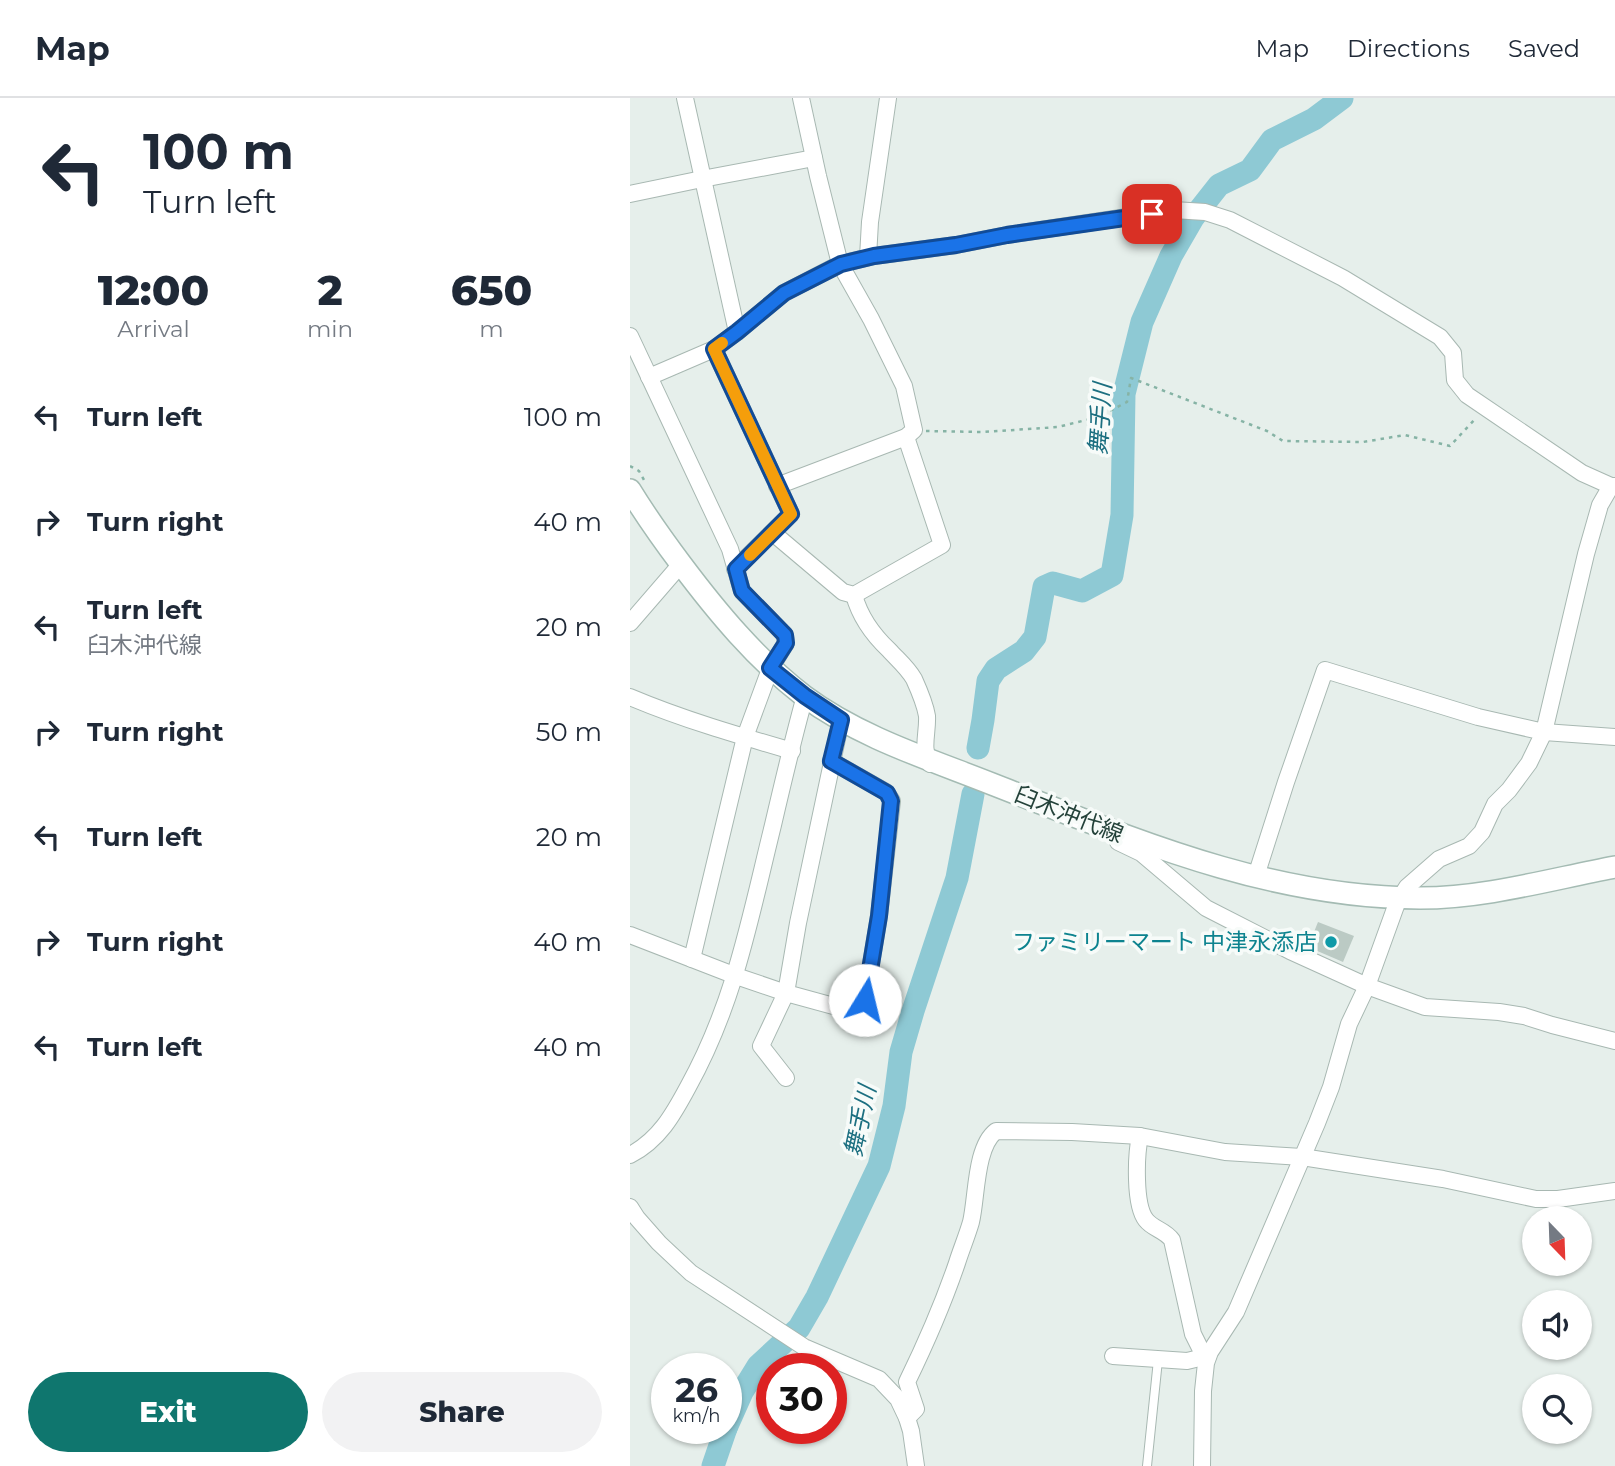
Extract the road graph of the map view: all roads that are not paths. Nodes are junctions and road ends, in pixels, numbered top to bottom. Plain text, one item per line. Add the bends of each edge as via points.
1 (685, 98) edge
2 (801, 98) edge
3 (888, 98) edge
4 (814, 158) junction
5 (702, 178) junction
6 (630, 194) edge
7 (868, 257) junction
8 (841, 264) junction
9 (737, 332) junction
10 (630, 336) edge
11 (714, 349) junction
12 (649, 377) junction
13 (910, 433) junction
14 (638, 486) edge
15 (777, 486) junction
16 (1613, 486) edge
17 (773, 533) junction
18 (681, 564) junction
19 (736, 569) junction
20 (855, 595) junction
21 (630, 623) edge
22 (770, 668) junction
23 (805, 696) junction
24 (630, 697) edge
25 (841, 720) junction
26 (1544, 732) junction
27 (745, 737) junction
28 (1615, 737) edge
29 (792, 751) junction
30 (926, 758) junction
31 (831, 761) junction
32 (1615, 867) edge
33 (1256, 876) junction
34 (1401, 897) junction
35 (630, 935) edge
36 (692, 959) junction
37 (736, 976) junction
38 (1367, 986) junction
39 (786, 993) junction
40 (1615, 1041) edge
41 (786, 1078) dead end
42 (1140, 1136) junction
43 (630, 1154) edge
44 (1302, 1157) junction
45 (1615, 1191) edge
46 (630, 1207) edge
47 (1113, 1356) dead end
48 (1208, 1356) junction
49 (1158, 1360) junction
50 (906, 1418) junction
51 (916, 1466) edge
52 (1147, 1466) edge
53 (1202, 1466) edge

1 - 5 street
2 - 4 street
3 - 7 street
4 - 5 street
4 - 8 street
5 - 6 street
5 - 9 street
7 - 8 street
7 - 16 street via 1174,210 1205,212 1334,273 1440,337 1453,353 1455,380 1467,395 1582,473
8 - 9 street via 784,293
8 - 13 street via 904,386
9 - 11 street
10 - 12 street
11 - 12 street
11 - 15 street
12 - 19 street
13 - 15 street
13 - 20 street via 942,545
14 - 18 main road, 臼木沖代線 via 642,510
15 - 17 street via 791,514
16 - 26 street via 1600,505 1586,554
17 - 19 street
17 - 20 street via 843,592
18 - 21 street
18 - 22 main road, 臼木沖代線
19 - 22 street via 742,591 785,635 786,643
20 - 30 street via 869,629 914,679 927,714
22 - 23 main road, 臼木沖代線
22 - 27 street
23 - 25 main road, 臼木沖代線
23 - 29 street
24 - 27 street
25 - 30 main road, 臼木沖代線
25 - 31 street
26 - 28 street
26 - 33 street via 1478,717 1325,670
26 - 34 street via 1529,763 1495,804 1482,832 1469,846 1439,859
27 - 29 street
27 - 36 street
29 - 37 street
30 - 33 main road, 臼木沖代線 via 1136,841
30 - 38 street via 937,771 1129,846 1206,908
31 - 39 street
31 - 39 street via 887,793 891,801 865,1000 858,1009 848,1010
32 - 34 main road, 臼木沖代線 via 1461,896
33 - 34 main road, 臼木沖代線 via 1339,892
34 - 38 street
35 - 36 street
36 - 37 street
37 - 39 street
37 - 43 street via 702,1063 679,1103 662,1130
38 - 40 street via 1425,1007 1524,1016
38 - 44 street
39 - 41 street via 761,1046
42 - 44 street via 1225,1152
42 - 48 street via 1136,1169 1143,1216 1172,1240 1193,1334
42 - 50 street via 1004,1130 989,1136 971,1223 931,1332 907,1382 916,1409
44 - 45 street via 1536,1199
44 - 48 street via 1236,1312
46 - 50 street via 659,1244 691,1273 804,1348 879,1379 898,1399
47 - 49 street
48 - 49 street
48 - 53 street
49 - 52 lane
50 - 51 street

